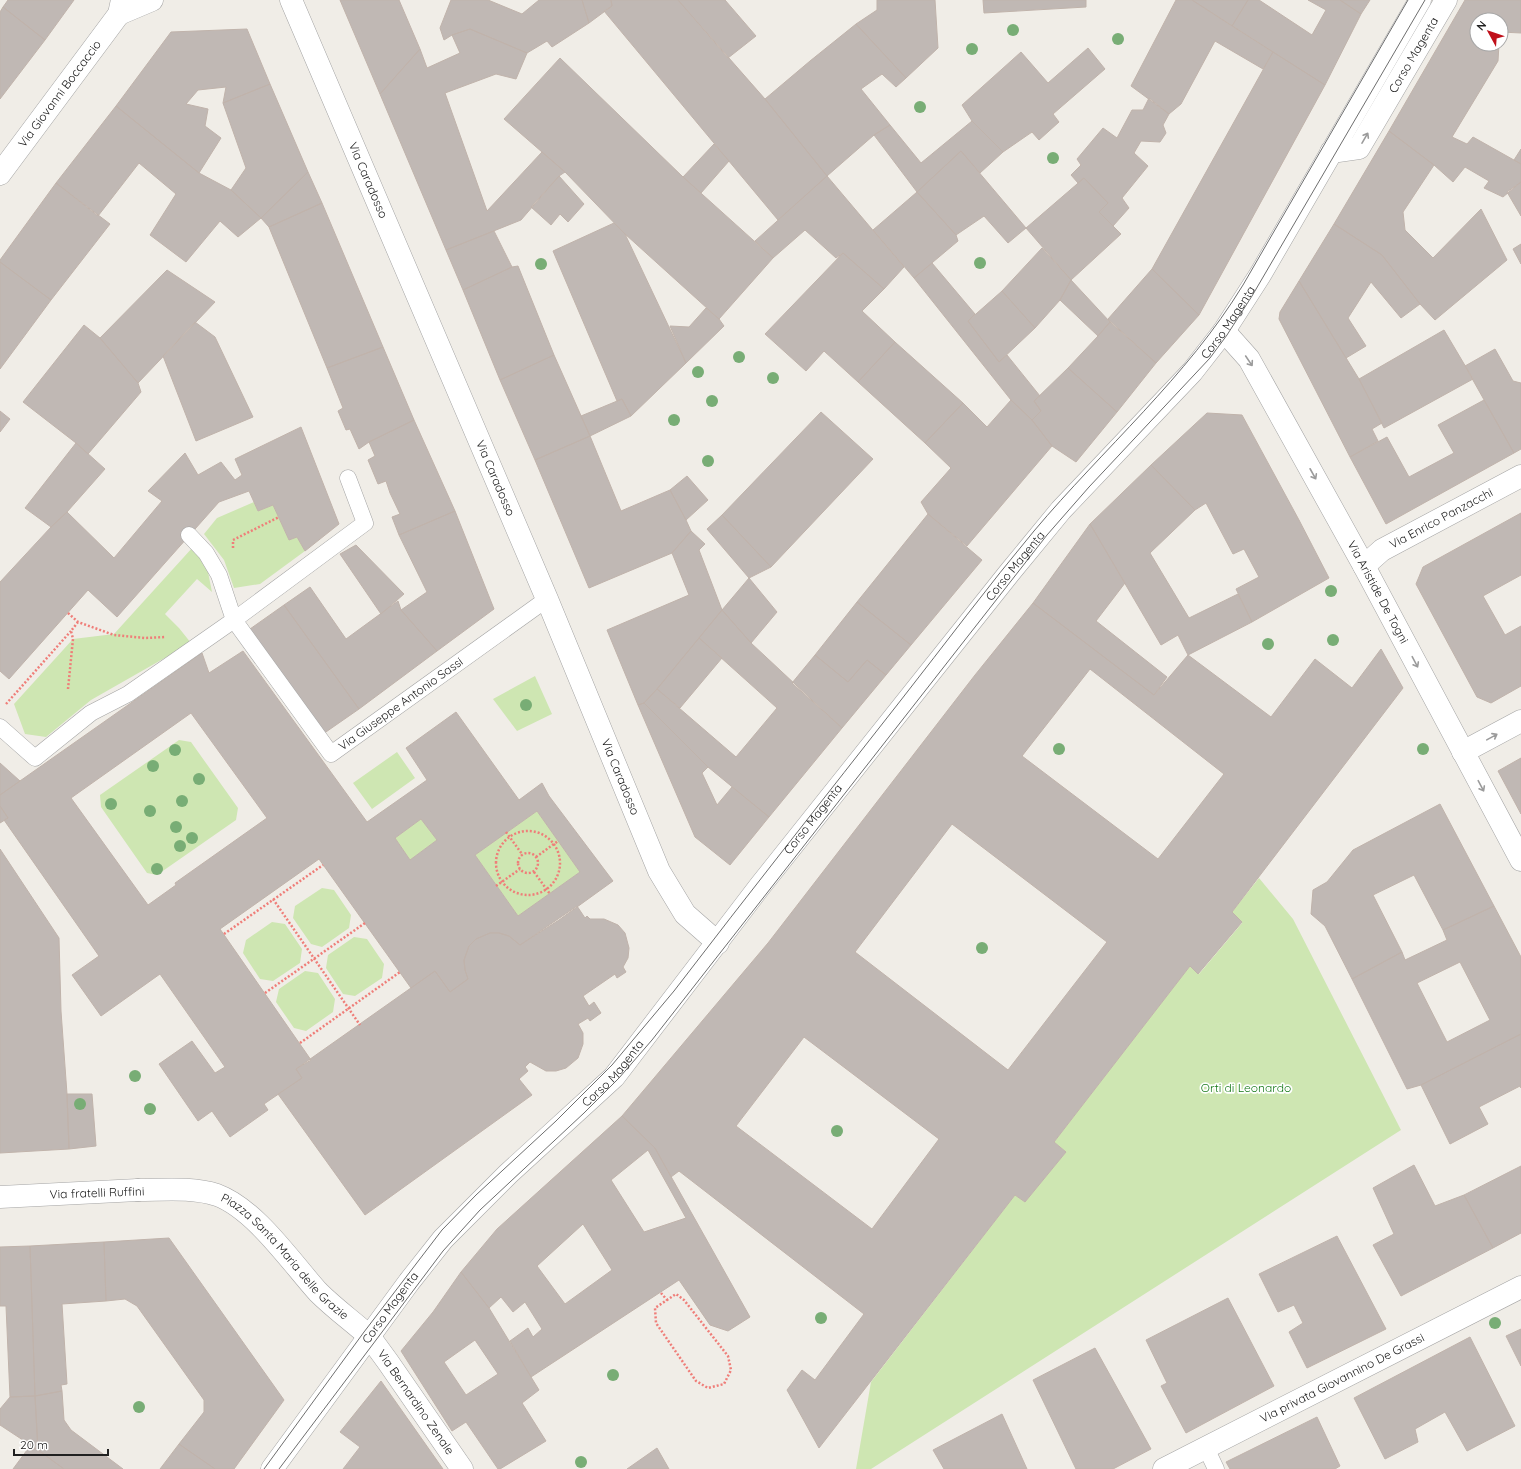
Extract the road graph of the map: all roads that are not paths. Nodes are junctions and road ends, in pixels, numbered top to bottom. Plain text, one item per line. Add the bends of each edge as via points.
1 (152, 0) edge
2 (291, 0) edge
3 (1420, 0) edge
4 (1446, 0) edge
5 (121, 7) edge
6 (1331, 152) junction
7 (0, 174) edge
8 (1224, 331) junction
9 (1521, 476) edge
10 (348, 478) dead end
11 (189, 535) dead end
12 (1364, 566) junction
13 (547, 599) junction
14 (234, 620) junction
15 (1521, 721) edge
16 (0, 727) edge
17 (1463, 752) junction
18 (1521, 860) edge
19 (718, 943) junction
20 (194, 1190) joint
21 (0, 1197) edge
22 (1521, 1287) edge
23 (368, 1336) junction
24 (1206, 1448) junction
25 (272, 1469) edge
26 (462, 1469) edge
27 (1164, 1469) edge
28 (1216, 1469) edge

1 - 5 street, Via Giovanni Boccaccio
2 - 13 street, Via Caradosso
3 - 6 street, Corso Magenta
6 -> 4 street, Corso Magenta via 1359,148
5 - 7 street, Via Giovanni Boccaccio
6 - 8 street, Corso Magenta via 1260,275
8 -> 12 street, Via Aristide De Togni via 1249,359
8 - 19 street, Corso Magenta via 1192,372 1038,537 760,886
9 - 12 street, Via Enrico Panzacchi via 1382,550
10 - 14 lane via 365,523
11 - 14 lane via 206,553 219,575
12 -> 17 street, Via Aristide De Togni
13 - 14 lane, Via Giuseppe Antonio Sassi via 331,754
13 - 19 street, Via Caradosso via 659,871 685,914
14 - 16 lane via 128,694 91,713 35,758
17 -> 15 street
17 -> 18 street, Via Aristide De Togni
19 - 23 street, Corso Magenta via 614,1077 461,1219
20 - 21 street, Via fratelli Ruffini via 138,1190
20 - 23 street, Piazza Santa Maria delle Grazie via 218,1196 245,1212 319,1292
22 - 24 street, Via privata Giovannino De Grassi
23 - 25 street, Corso Magenta
23 - 26 street, Via Bernardino Zenale
24 - 27 street, Via privata Giovannino De Grassi
24 - 28 lane

